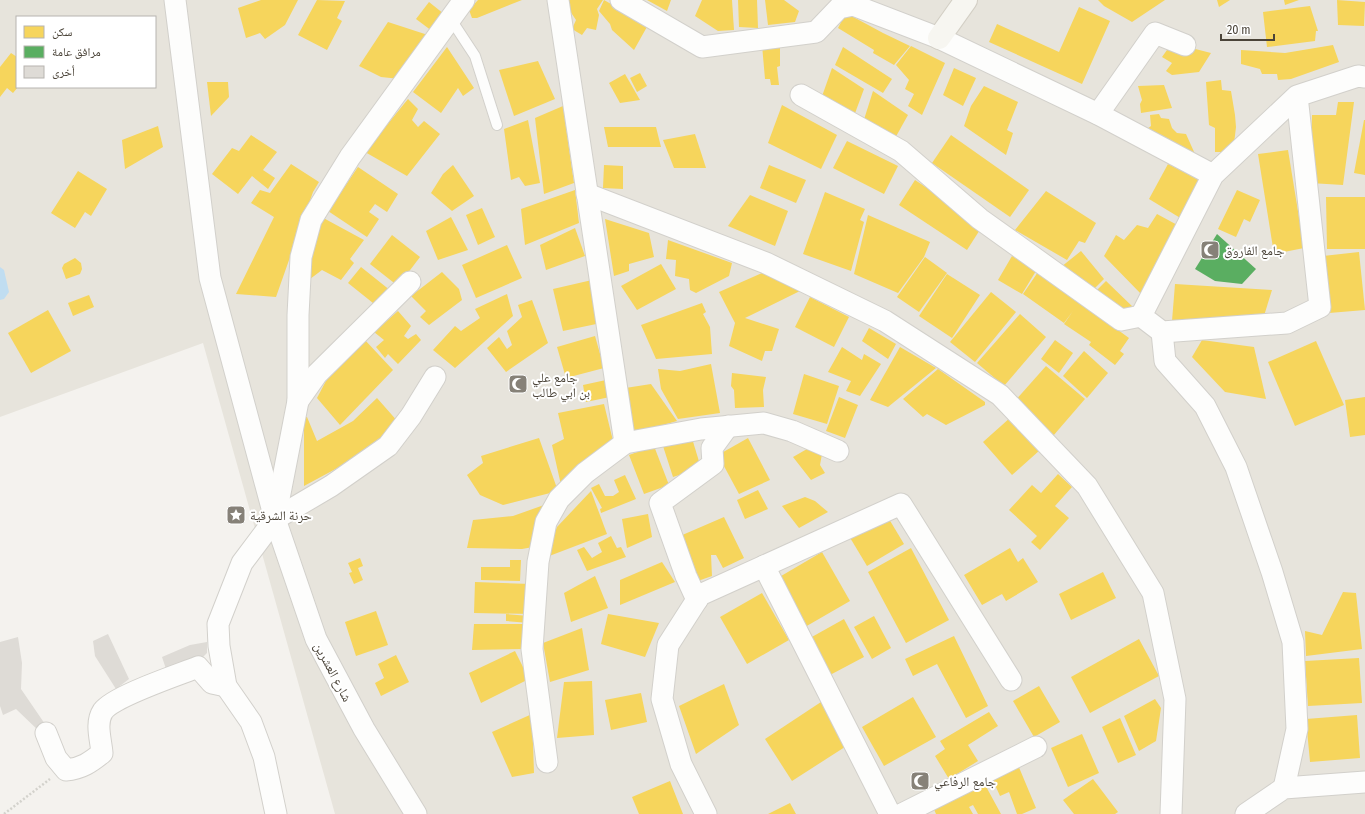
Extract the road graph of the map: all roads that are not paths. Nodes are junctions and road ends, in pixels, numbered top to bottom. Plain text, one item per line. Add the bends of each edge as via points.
1 (174, 0) edge
2 (464, 0) edge
3 (558, 0) edge
4 (621, 0) edge
5 (966, 0) edge
6 (450, 18) junction
7 (939, 38) junction
8 (1185, 45) dead end
9 (1365, 77) edge
10 (801, 95) dead end
11 (1297, 96) junction
12 (1098, 114) junction
13 (497, 125) dead end
14 (1213, 175) junction
15 (587, 194) junction
16 (410, 282) dead end
17 (1141, 316) junction
18 (1162, 332) junction
19 (435, 377) dead end
20 (298, 401) junction
21 (728, 426) junction
22 (625, 443) junction
23 (838, 451) dead end
24 (275, 519) junction
25 (764, 566) junction
26 (697, 600) junction
27 (1011, 680) dead end
28 (226, 686) junction
29 (46, 733) dead end
30 (1036, 747) dead end
31 (547, 762) dead end
32 (1365, 782) edge
33 (1284, 788) junction
34 (276, 814) edge
35 (416, 814) edge
36 (706, 814) edge
37 (890, 814) edge
38 (902, 814) edge
39 (1171, 814) edge
40 (1246, 814) edge

1 - 24 street, شارع العشرين via 210,278
2 - 6 street
3 - 15 street
4 - 7 street via 702,47 816,32 839,8 853,5
5 - 7 street
6 - 13 lane via 475,56
6 - 20 street via 350,157 310,220 301,257
7 - 12 street
8 - 12 street via 1156,33
9 - 11 street via 1358,76
10 - 17 street via 901,151 980,219 1121,320
11 - 14 street
11 - 18 street via 1320,307 1287,323
12 - 14 street
14 - 17 street
15 - 22 street
15 - 39 street via 766,263 885,321 1000,395 1087,486 1153,593 1175,699
16 - 20 street via 317,374
17 - 18 street
18 - 33 street via 1165,361 1205,406 1236,467 1293,642 1297,730
19 - 24 street via 411,416 388,446 331,486
20 - 24 street
21 - 22 street
21 - 23 street via 764,423 792,431
21 - 26 street via 712,448 713,464 660,502
22 - 31 street via 585,473 559,499 546,522 538,562 532,649
24 - 28 street via 242,563 218,624
24 - 35 street, شارع العشرين via 316,639 364,729
25 - 26 street via 700,596
25 - 27 street via 901,504
25 - 37 street
26 - 36 street via 668,645 662,699 681,764
28 - 29 street via 212,683 198,667 118,699 103,711 98,727 102,753 91,763 74,769 66,770 56,758
28 - 34 street via 251,722 264,757
30 - 38 street
32 - 33 street
33 - 40 street

